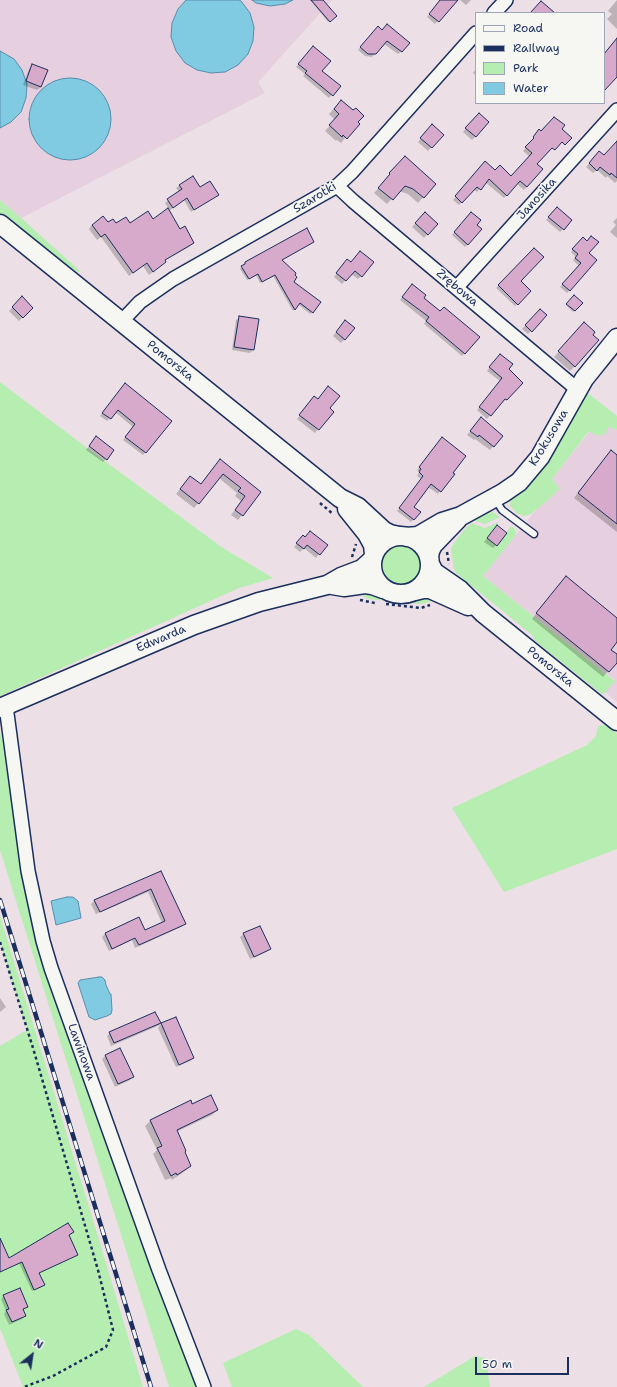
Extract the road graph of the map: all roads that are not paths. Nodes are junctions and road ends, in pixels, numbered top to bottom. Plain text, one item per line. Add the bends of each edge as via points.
1 (506, 0) edge
2 (495, 12) edge
3 (475, 34) edge
4 (617, 110) edge
5 (337, 186) junction
6 (0, 224) edge
7 (457, 287) junction
8 (121, 322) junction
9 (617, 338) edge
10 (578, 390) junction
11 (494, 497) junction
12 (340, 498) junction
13 (461, 516) junction
14 (534, 534) dead end
15 (402, 536) junction
16 (373, 557) junction
17 (429, 561) junction
18 (327, 585) junction
19 (384, 589) junction
20 (414, 591) junction
21 (483, 614) junction
22 (3, 707) edge
23 (617, 721) edge
24 (204, 1387) edge

1 - 2 street
3 - 5 street, Szarotki
4 - 7 street, Janosika
5 - 7 street, Zrębowa
5 - 8 street, Szarotki via 173,279 140,302
6 - 8 street, Pomorska
7 - 10 street, Zrębowa
8 - 12 street, Pomorska
9 - 10 street, Krokusowa
10 - 11 street, Krokusowa via 534,466 519,482
11 - 13 street, Krokusowa
11 - 14 lane via 502,510
12 - 15 street, Pomorska via 358,506 384,531
12 - 16 street, Pomorska via 367,534 373,545
13 - 15 street, Krokusowa via 442,522 418,536
13 - 17 street, Krokusowa via 433,545
15 - 16 street via 381,543
15 - 17 street via 412,538 422,546
16 - 18 street, Edwarda via 362,569
16 - 19 street via 371,567 375,579
17 - 20 street via 429,570 424,582
17 - 21 street, Pomorska via 434,572 460,590
18 - 19 street, Edwarda via 344,587 372,584
18 - 22 street, Edwarda via 259,602 200,622
19 - 20 street via 402,595
20 - 21 street, Pomorska via 430,589
21 - 23 street, Pomorska
22 - 24 street, Lawinowa via 28,871 43,941 159,1270

